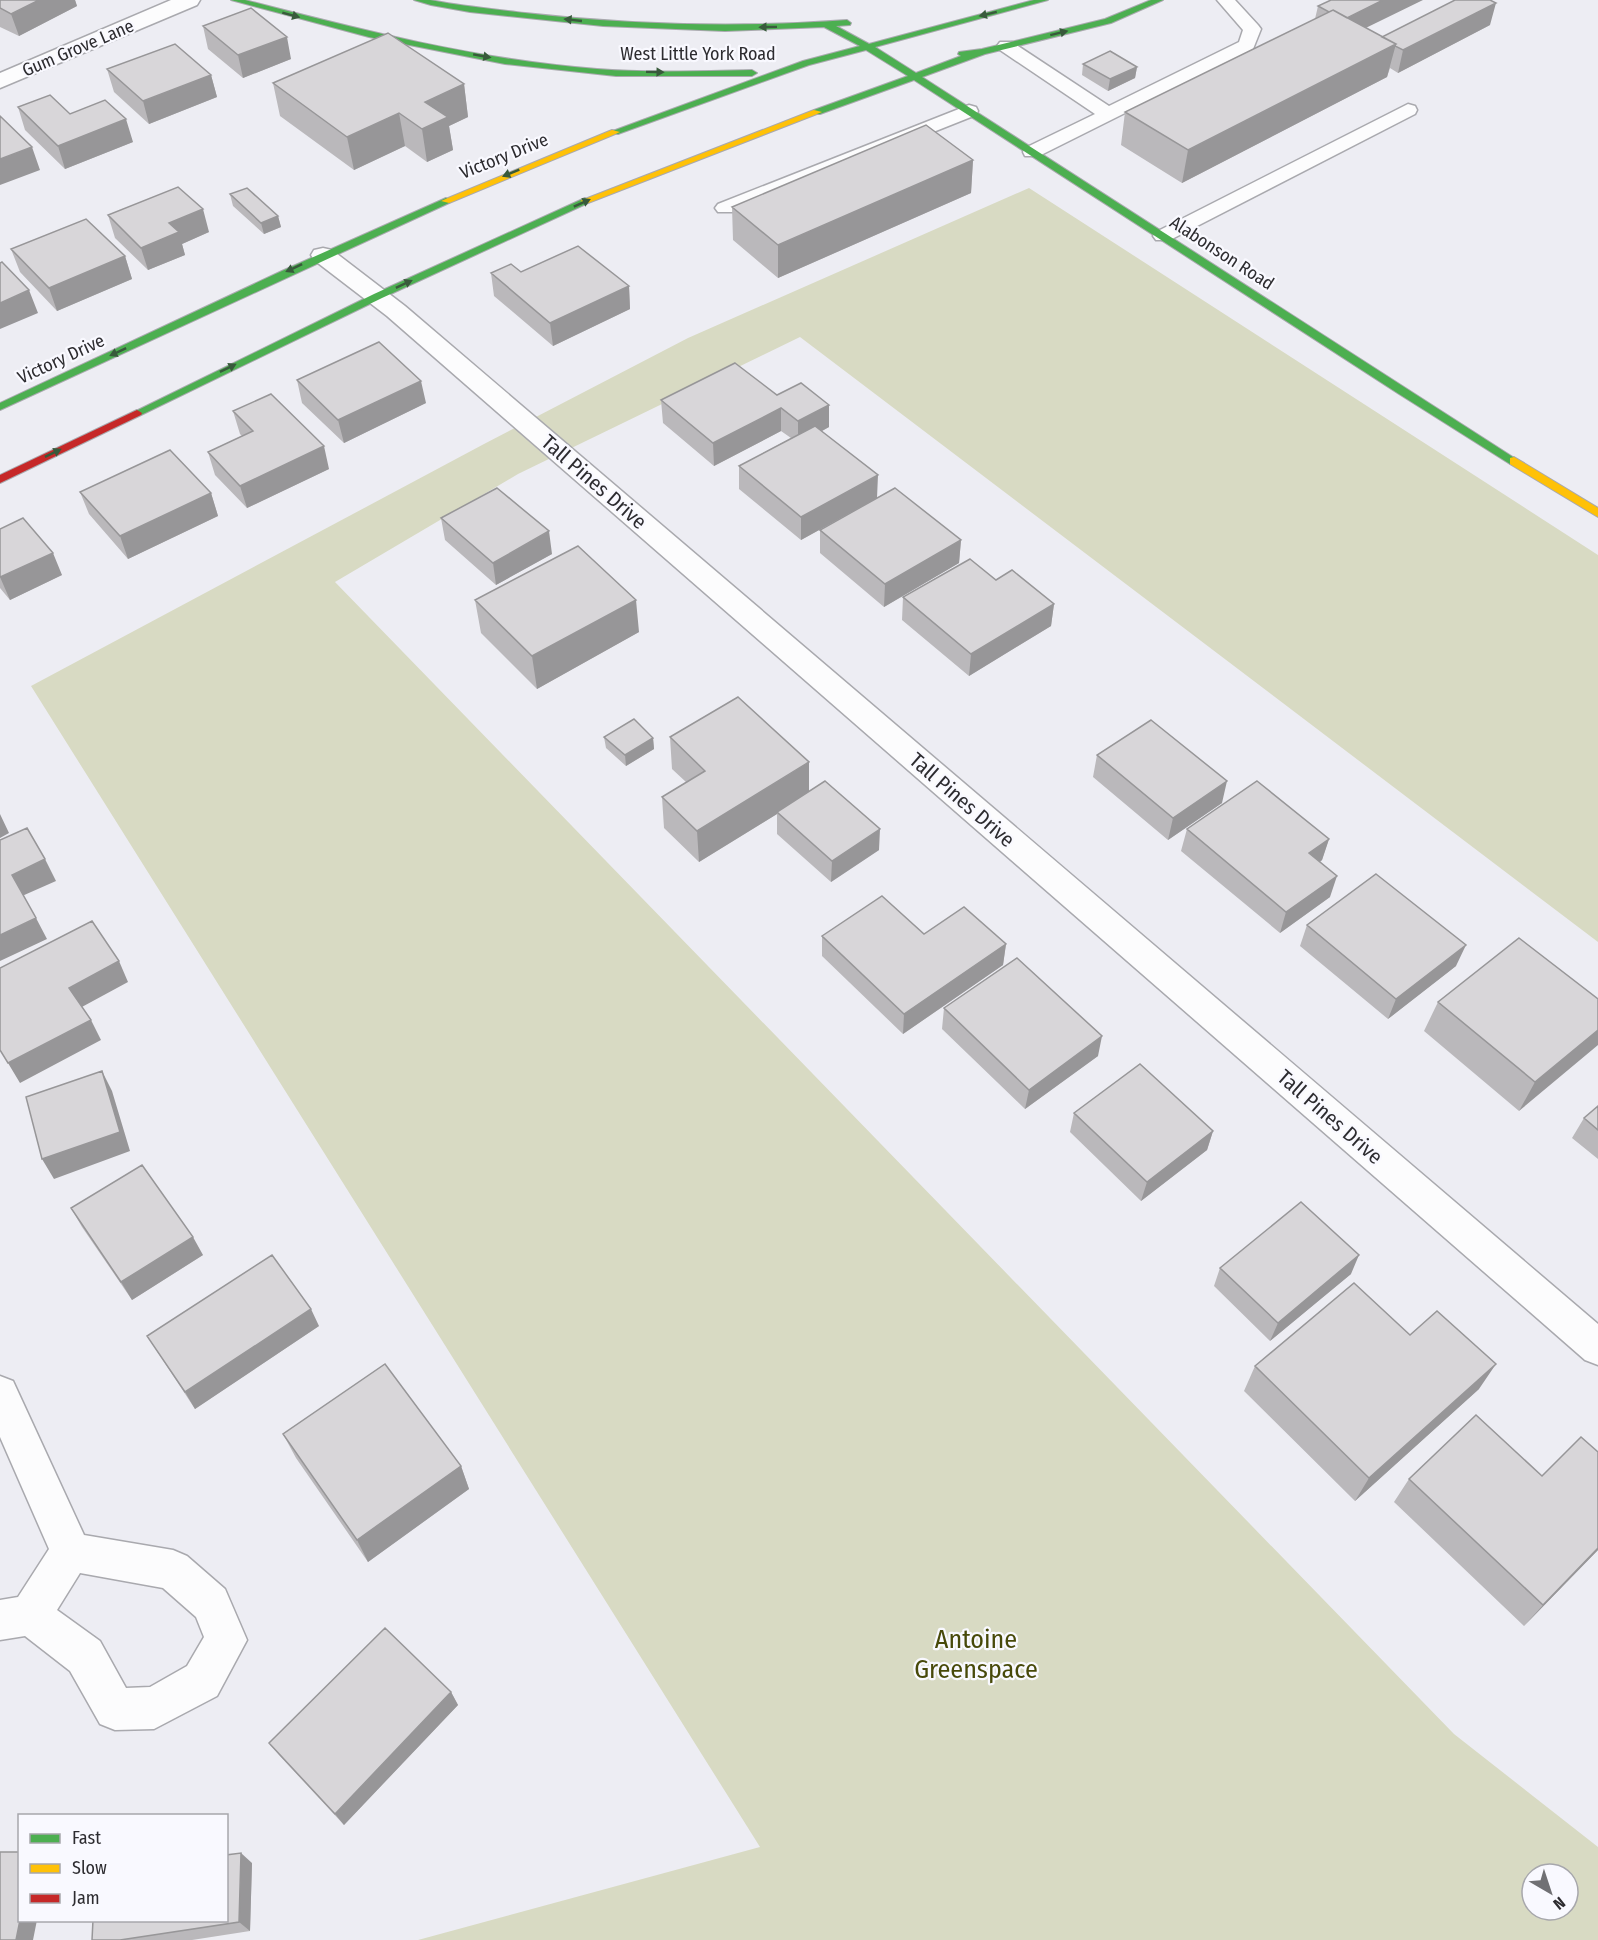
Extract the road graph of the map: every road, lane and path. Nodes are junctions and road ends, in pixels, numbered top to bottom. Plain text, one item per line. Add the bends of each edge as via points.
1 (189, 0) edge
2 (235, 0) edge
3 (418, 0) edge
4 (1044, 0) edge
5 (1159, 0) edge
6 (1226, 0) edge
7 (858, 22) dead end
8 (826, 25) junction
9 (865, 45) junction
10 (1006, 46) junction
11 (982, 52) junction
12 (893, 63) junction
13 (871, 65) dead end
14 (849, 67) dead end
15 (597, 72) junction
16 (773, 74) junction
17 (913, 75) junction
18 (0, 81) edge
19 (629, 89) dead end
20 (1408, 110) dead end
21 (634, 111) dead end
22 (969, 111) junction
23 (1108, 114) junction
24 (624, 127) junction
25 (1032, 152) junction
26 (724, 208) dead end
27 (1163, 236) junction
28 (323, 255) junction
29 (378, 296) junction
30 (0, 407) edge
31 (0, 479) edge
32 (1598, 513) edge
33 (1598, 1348) edge
34 (0, 1394) edge
35 (70, 1552) junction
36 (15, 1617) edge

1 - 18 street, Gum Grove Lane
2 -> 15 main road, West Little York Road via 376,37
8 -> 3 main road, West Little York Road via 634,27
4 -> 9 main road, Victory Drive
10 -> 5 main road via 1108,21
6 - 23 lane via 1252,29 1247,45
7 - 8 main road, West Little York Road
8 - 9 main road, Alabonson Road
9 - 12 main road, Alabonson Road
9 - 16 main road, Victory Drive
10 - 11 main road
10 - 23 lane
11 - 12 main road
11 - 17 main road
12 - 13 main road
12 - 17 main road, Alabonson Road
14 - 16 main road, West Little York Road
15 -> 16 main road, West Little York Road
15 - 19 main road
16 - 24 main road, Victory Drive
17 - 22 main road, Alabonson Road
29 -> 17 main road via 588,200
20 - 27 lane
21 - 24 main road
22 - 25 main road, Alabonson Road
22 - 26 lane
23 - 25 lane
24 -> 28 main road, Victory Drive via 470,189
25 - 27 main road, Alabonson Road
27 - 32 main road, Alabonson Road
28 - 29 street, Tall Pines Drive
28 -> 30 main road, Victory Drive
31 -> 29 main road
29 - 33 street, Tall Pines Drive
34 - 35 street
35 - 36 street
35 - 36 street via 173,1570 211,1603 226,1641 202,1681 154,1708 115,1708 85,1656

